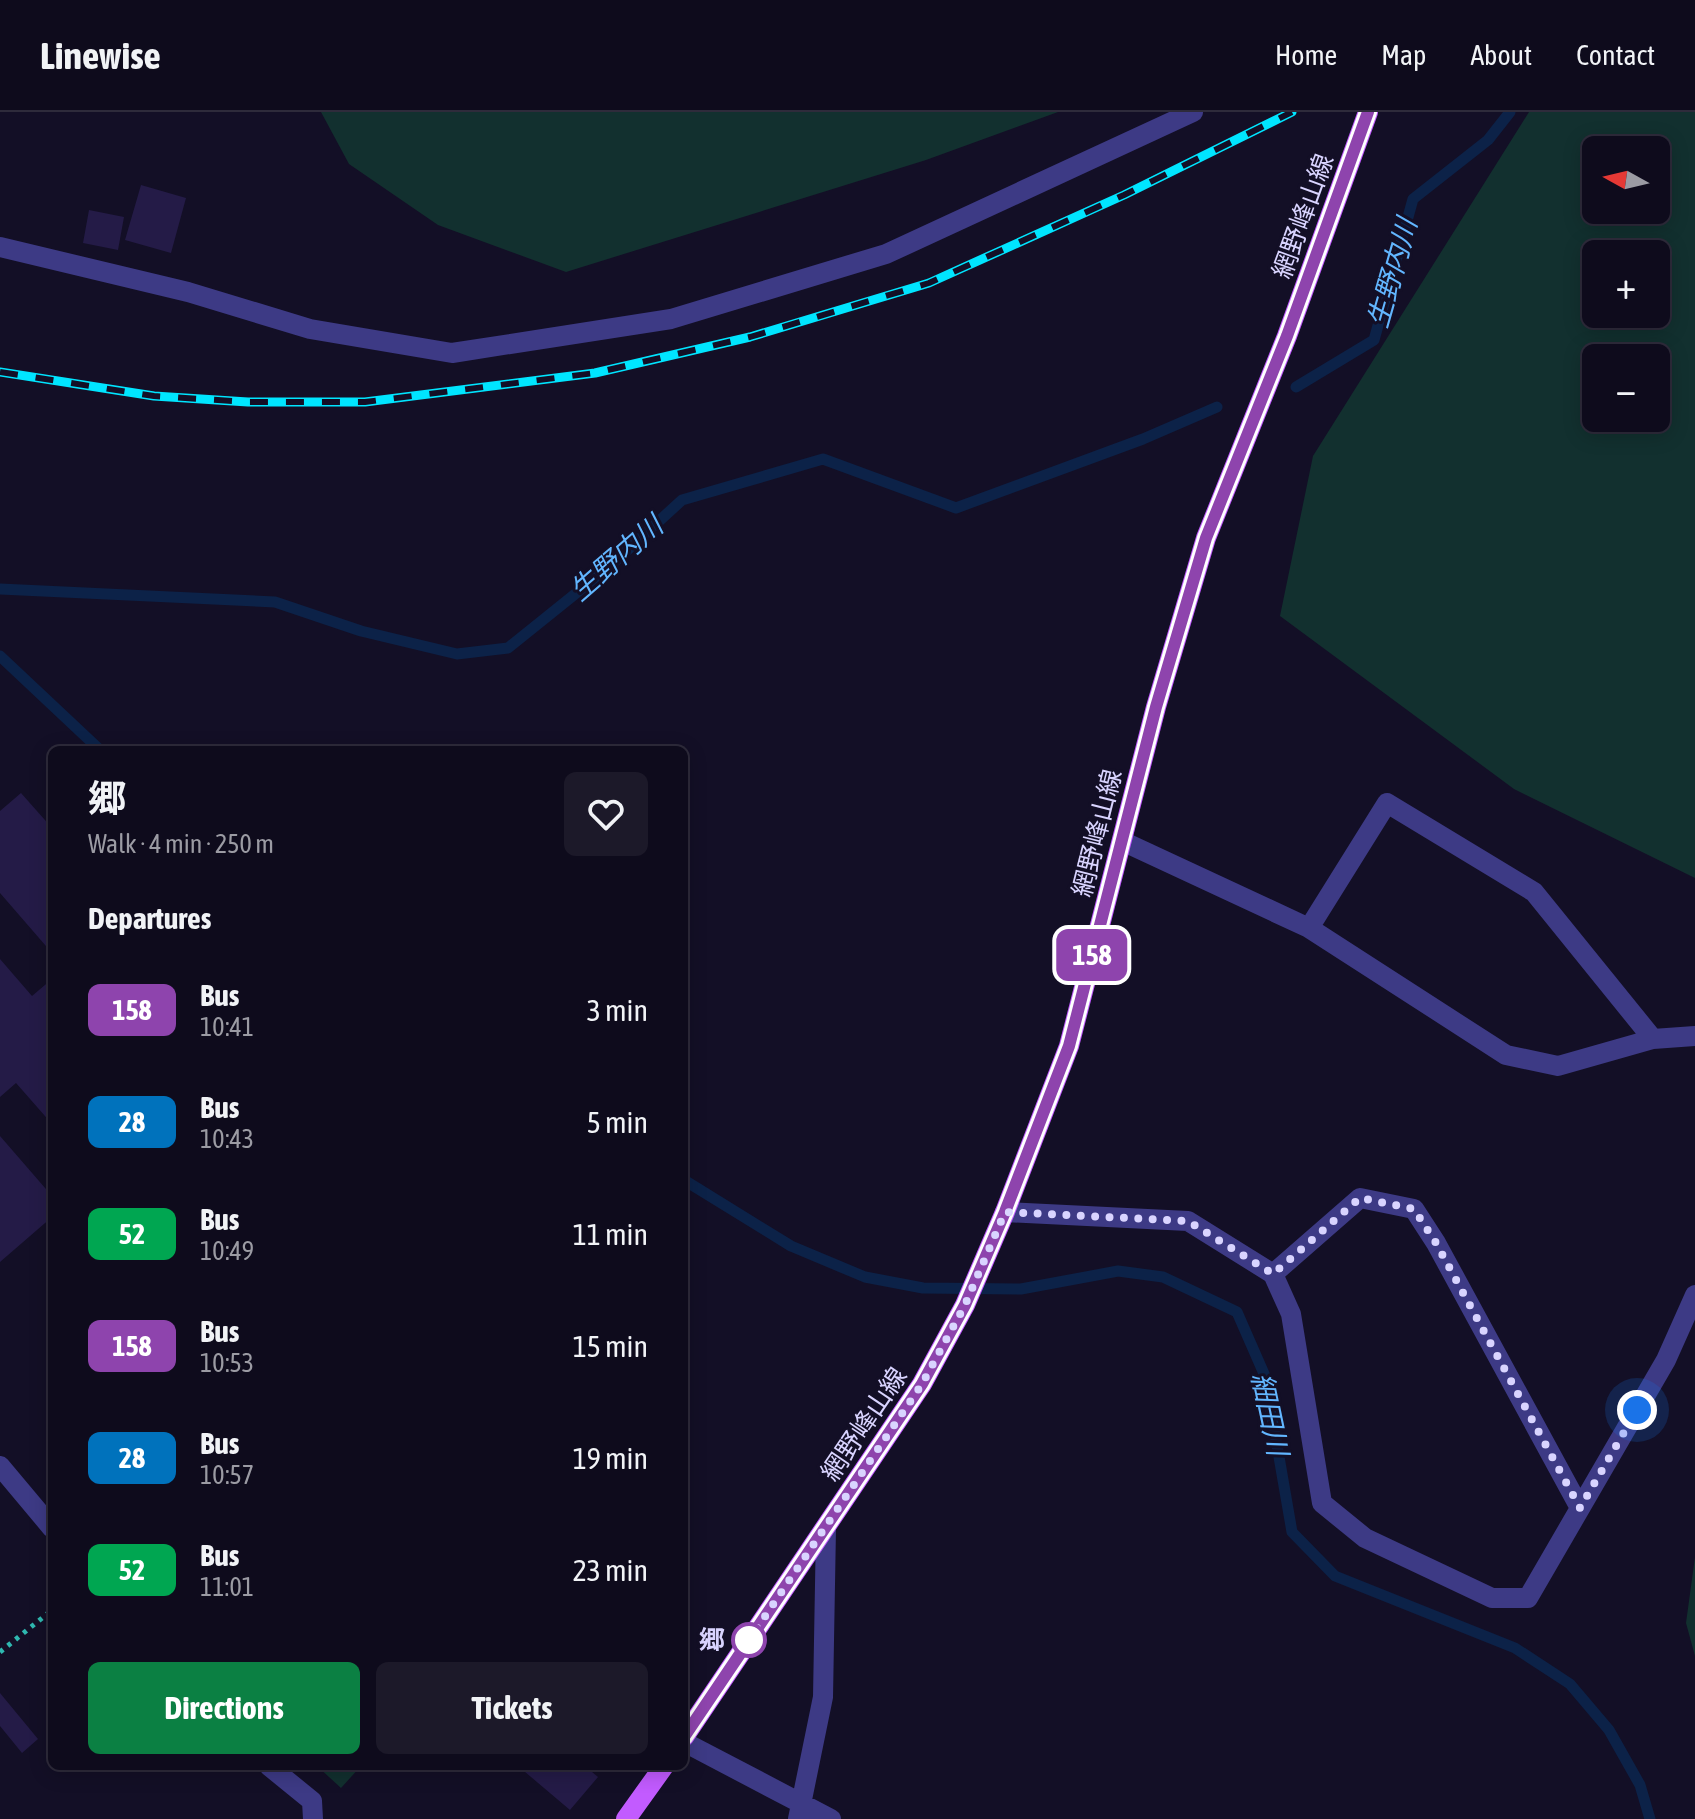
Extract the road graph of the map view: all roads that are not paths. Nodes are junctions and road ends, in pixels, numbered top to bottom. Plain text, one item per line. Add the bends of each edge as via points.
1 (1193, 112) edge
2 (1368, 112) edge
3 (0, 247) edge
4 (1122, 841) junction
5 (1309, 928) junction
6 (1695, 1036) edge
7 (1653, 1039) junction
8 (1005, 1212) junction
9 (1273, 1274) junction
10 (1695, 1295) edge
11 (0, 1466) edge
12 (1580, 1508) junction
13 (48, 1523) edge
14 (826, 1528) junction
15 (688, 1734) edge
16 (688, 1742) edge
17 (274, 1770) edge
18 (661, 1770) edge
19 (801, 1812) edge
20 (313, 1819) edge
21 (626, 1819) edge
22 (831, 1819) edge

1 - 3 street via 886,254 671,319 452,353 310,329 188,292
2 - 4 main road, 網野峰山線 via 1206,538
4 - 5 street
4 - 8 main road, 網野峰山線 via 1069,1046
5 - 7 street via 1506,1055 1558,1066
5 - 7 street via 1387,803 1534,892
6 - 7 street
8 - 9 street via 1188,1221
8 - 14 main road, 網野峰山線 via 965,1305 922,1384
9 - 12 street via 1360,1198 1414,1209
9 - 12 street via 1291,1314 1322,1503 1365,1538 1492,1598 1528,1598
10 - 12 street via 1666,1360
11 - 13 street
14 - 15 main road, 網野峰山線
14 - 19 street via 823,1697
16 - 19 street
17 - 20 street via 312,1801
18 - 21 main road
19 - 22 street

